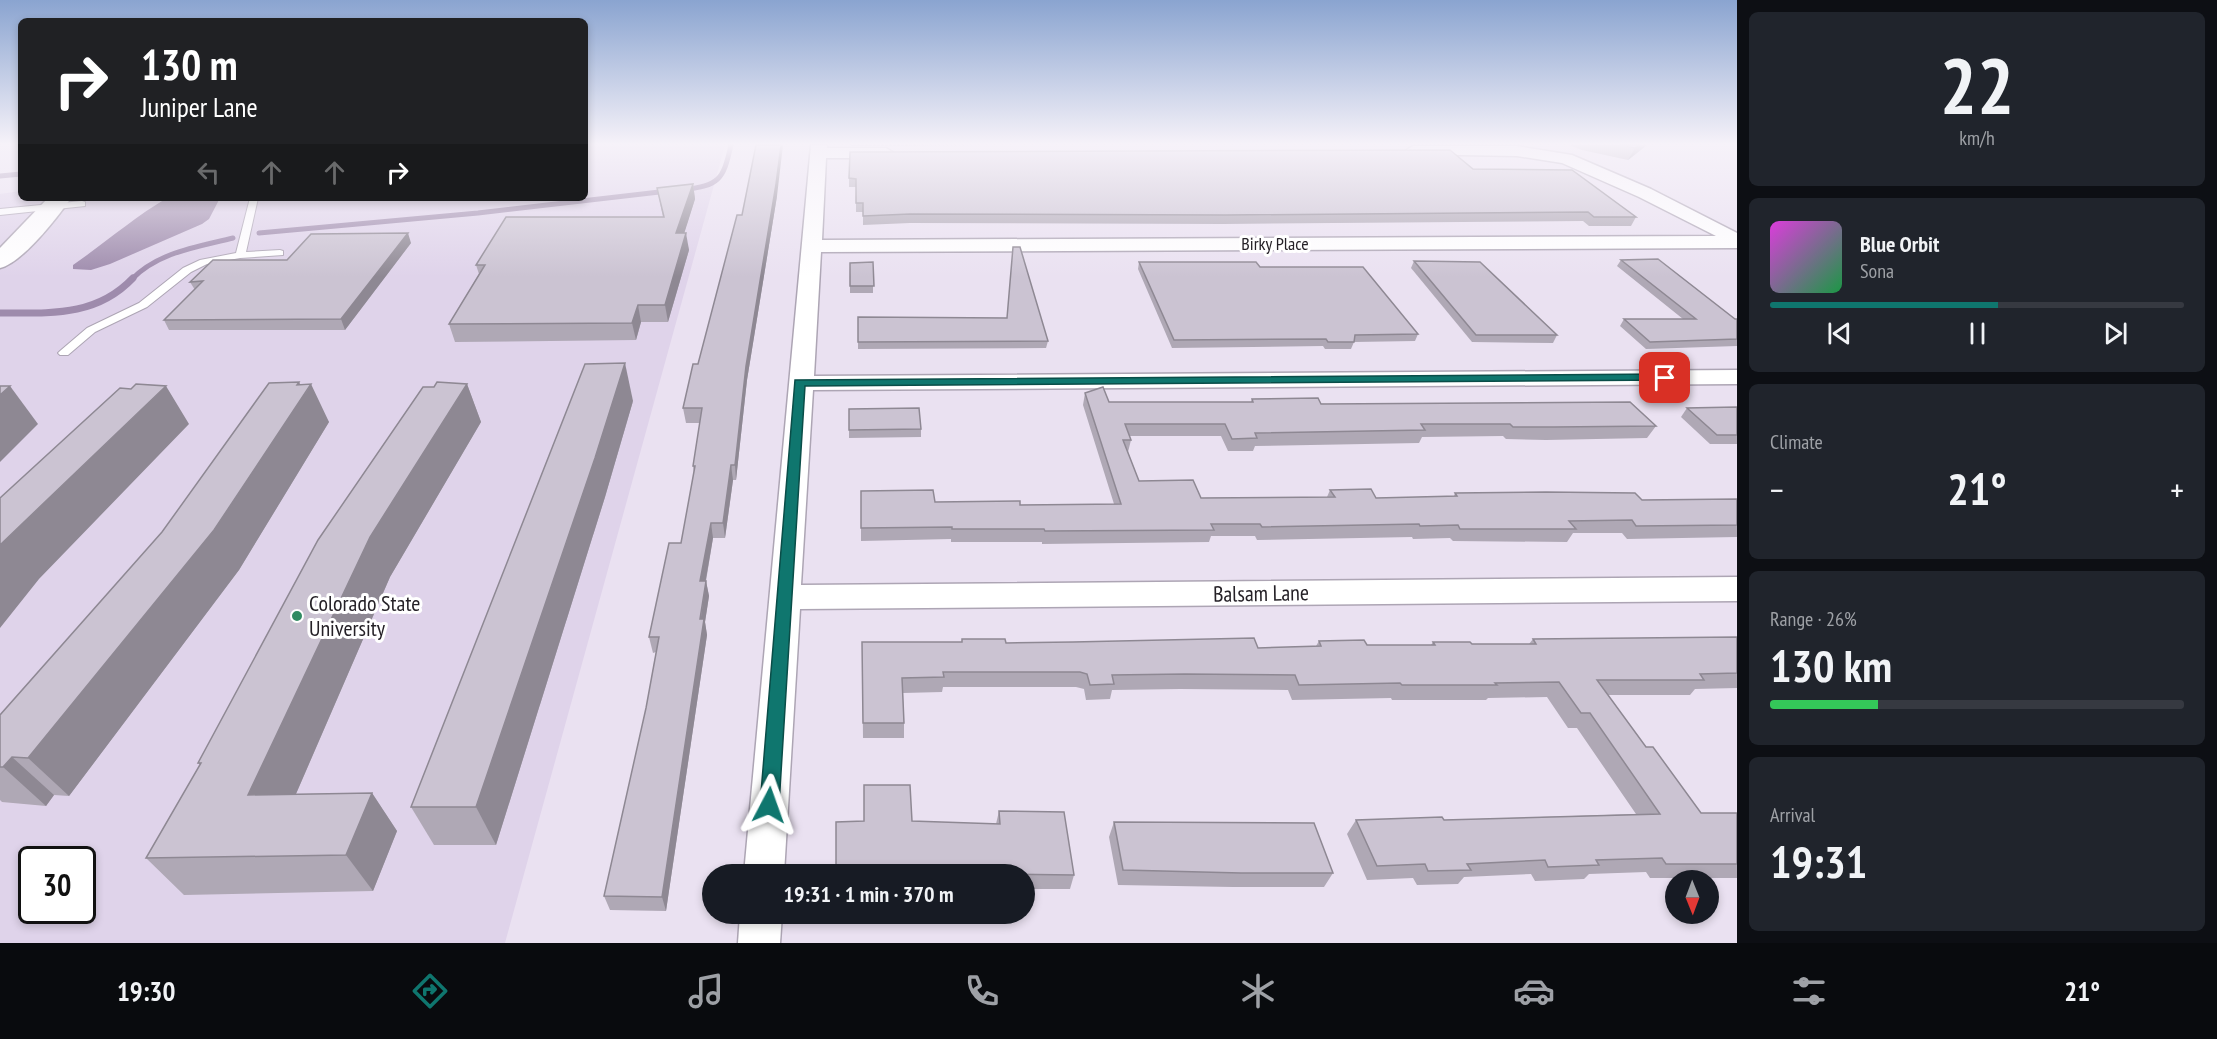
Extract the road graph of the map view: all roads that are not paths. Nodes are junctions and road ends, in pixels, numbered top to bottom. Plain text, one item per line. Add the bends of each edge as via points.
1 (816, 189) edge
2 (1636, 189) edge
3 (253, 201) edge
4 (65, 203) edge
5 (0, 212) edge
6 (1737, 241) edge
7 (812, 246) junction
8 (280, 253) dead end
9 (240, 255) junction
10 (0, 261) edge
11 (64, 353) dead end
12 (1737, 377) edge
13 (800, 383) junction
14 (1737, 589) edge
15 (786, 597) junction
16 (765, 864) edge
17 (760, 924) edge
18 (759, 943) edge

1 - 7 street
2 - 6 street
3 - 9 lane
4 - 5 lane
4 - 10 street
6 - 7 street, Birky Place
7 - 13 street
8 - 9 lane
9 - 11 lane via 204,262 187,270 143,305 91,330
12 - 13 street
13 - 15 street
14 - 15 street, Balsam Lane
15 - 16 street
17 - 18 street

